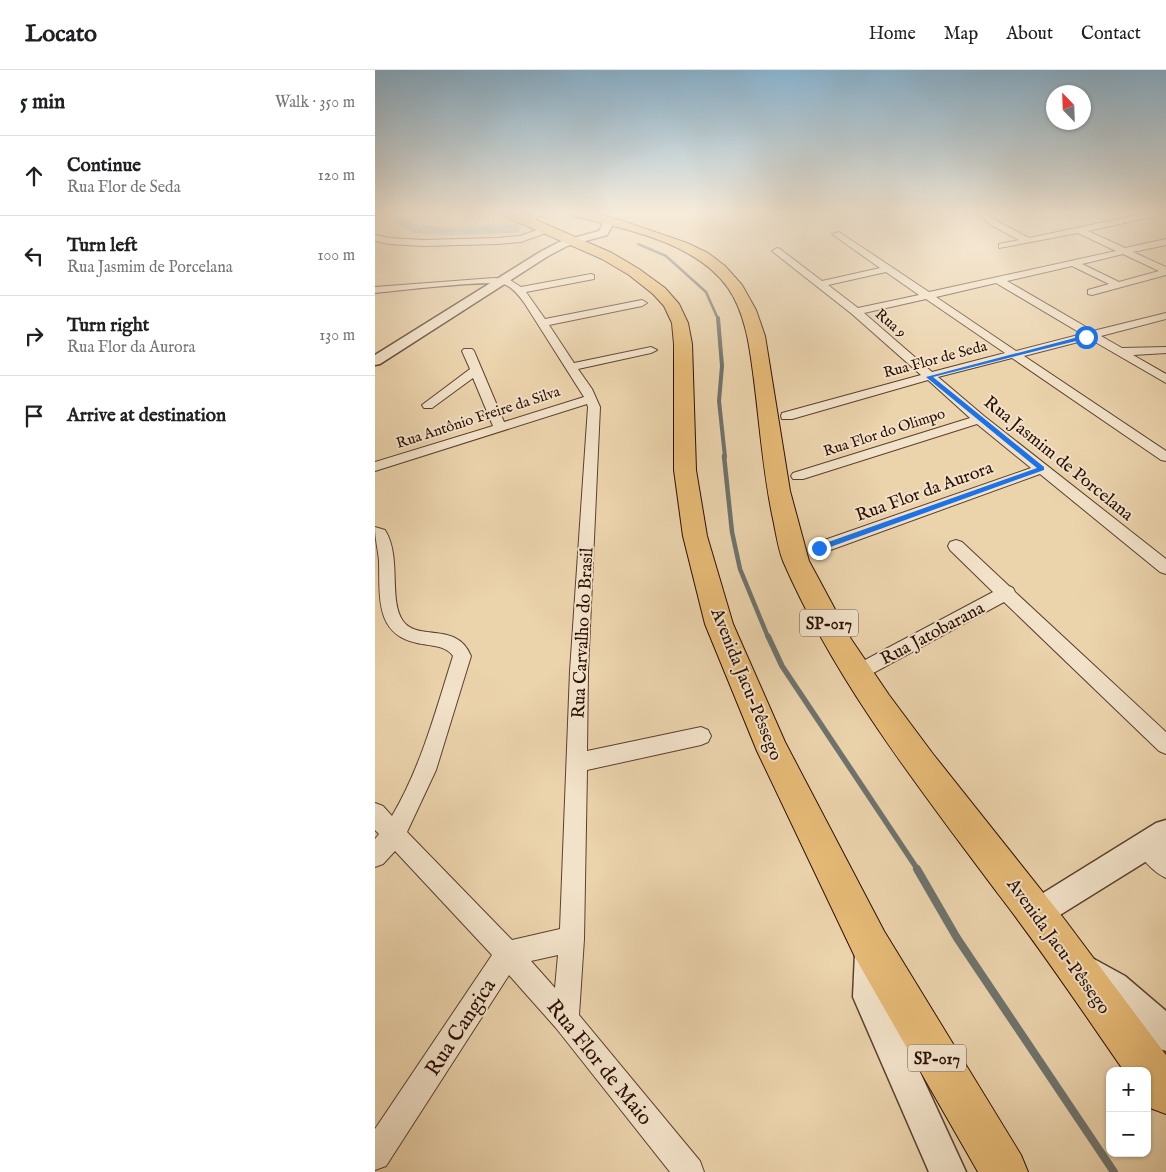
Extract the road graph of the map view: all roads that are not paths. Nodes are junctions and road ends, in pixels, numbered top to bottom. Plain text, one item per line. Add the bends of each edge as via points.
1 (529, 263) edge
2 (620, 263) edge
3 (711, 263) edge
4 (794, 263) edge
5 (880, 263) edge
6 (1071, 263) edge
7 (1073, 263) edge
8 (1148, 263) edge
9 (888, 269) junction
10 (1166, 272) edge
11 (591, 277) dead end
12 (998, 280) junction
13 (501, 281) junction
14 (821, 284) junction
15 (1118, 285) junction
16 (375, 290) edge
17 (518, 290) junction
18 (1092, 292) dead end
19 (930, 296) junction
20 (642, 303) dead end
21 (856, 312) junction
22 (1166, 316) edge
23 (543, 323) junction
24 (1091, 335) junction
25 (651, 350) dead end
26 (1166, 350) edge
27 (468, 351) dead end
28 (1120, 352) junction
29 (1015, 355) junction
30 (375, 361) edge
31 (571, 367) junction
32 (475, 371) junction
33 (929, 377) junction
34 (1166, 379) edge
35 (591, 398) junction
36 (428, 404) dead end
37 (787, 416) dead end
38 (979, 419) junction
39 (499, 427) junction
40 (1166, 457) edge
41 (375, 467) edge
42 (1041, 469) junction
43 (798, 476) dead end
44 (375, 532) edge
45 (956, 546) dead end
46 (819, 548) dead end
47 (1166, 568) edge
48 (1007, 592) junction
49 (857, 673) junction
50 (701, 736) dead end
51 (1166, 745) edge
52 (576, 764) junction
53 (375, 814) edge
54 (394, 834) junction
55 (1156, 839) edge
56 (375, 856) edge
57 (1166, 866) edge
58 (1037, 913) junction
59 (572, 939) junction
60 (870, 945) junction
61 (508, 954) junction
62 (1073, 964) junction
63 (565, 1019) junction
64 (1166, 1035) edge
65 (1166, 1092) edge
66 (375, 1155) edge
67 (689, 1172) edge
68 (948, 1172) edge
69 (1004, 1172) edge

1 - 13 street
2 - 60 highway, Avenida Jacu-Pêssego / SP-017 via 659,291 671,304 680,323 685,470 695,536 719,624 773,751
3 - 49 highway, Avenida Jacu-Pêssego / SP-017 via 734,286 749,314 758,344 777,483 794,557
4 - 14 street
5 - 9 street
6 - 12 street
7 - 15 street
8 - 10 street
9 - 14 street
9 - 19 street
10 - 15 street
11 - 17 street
12 - 19 street
12 - 24 street
13 - 16 street
13 - 17 street, Rua Carvalho do Brasil
13 - 30 street
14 - 21 street
15 - 18 street
17 - 23 street, Rua Carvalho do Brasil
19 - 21 street
19 - 29 street
20 - 23 street
21 - 33 street, Rua 9
22 - 24 street, Rua Flor de Seda
23 - 31 street, Rua Carvalho do Brasil
24 - 28 street
24 - 29 street, Rua Flor de Seda
25 - 31 street
26 - 28 street
27 - 32 street
28 - 34 street
29 - 33 street, Rua Flor de Seda
29 - 40 street
31 - 35 street, Rua Carvalho do Brasil
32 - 36 street
32 - 39 street
33 - 37 street, Rua Flor de Seda
33 - 38 street, Rua Jasmim de Porcelana
35 - 39 street, Rua Antônio Freire da Silva
35 - 52 street, Rua Carvalho do Brasil via 594,415
38 - 42 street, Rua Jasmim de Porcelana
38 - 43 street, Rua Flor do Olimpo
39 - 41 street, Rua Antônio Freire da Silva
42 - 46 street, Rua Flor da Aurora
42 - 47 street, Rua Jasmim de Porcelana
44 - 54 street via 380,534 386,551 390,609 396,625 417,637 457,645 462,650 422,776
45 - 48 street
48 - 49 street, Rua Jatobarana
48 - 51 street
49 - 58 highway, Avenida Jacu-Pêssego / SP-017 via 943,793
50 - 52 street
52 - 59 street, Rua Carvalho do Brasil
53 - 54 street, Rua Flor de Maio
54 - 56 street
54 - 61 street, Rua Flor de Maio
55 - 57 street
55 - 58 street
58 - 62 highway, Avenida Jacu-Pêssego / SP-017
59 - 61 street
59 - 63 street, Rua Carvalho do Brasil
60 - 68 street via 869,997
60 - 69 highway, Avenida Jacu-Pêssego / SP-017
61 - 63 street, Rua Flor de Maio
61 - 66 street, Rua Cangica
62 - 64 street via 1109,982
62 - 65 highway, Avenida Jacu-Pêssego / SP-017
63 - 67 street, Rua Flor de Maio

